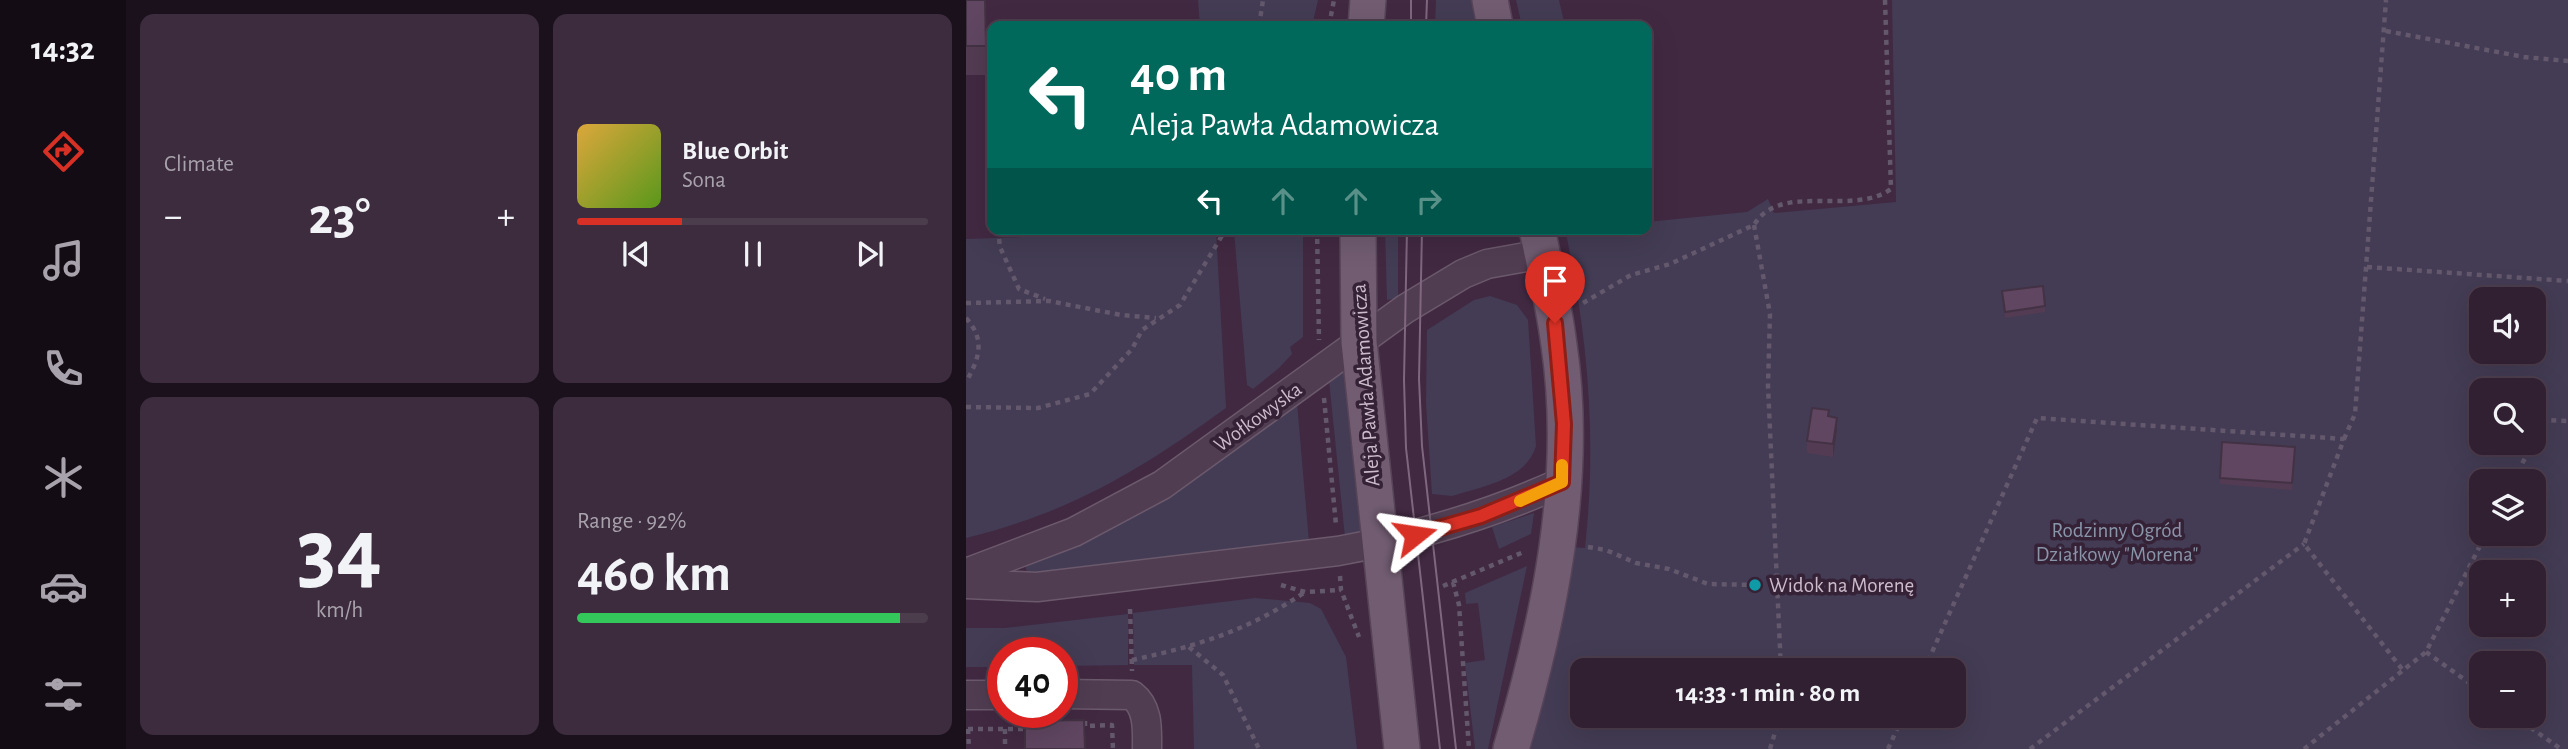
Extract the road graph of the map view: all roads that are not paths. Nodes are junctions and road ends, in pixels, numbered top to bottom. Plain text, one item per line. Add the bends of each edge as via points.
1 (1367, 0) edge
2 (1490, 0) edge
3 (1366, 21) edge
4 (1494, 21) edge
5 (1358, 235) edge
6 (1540, 241) edge
7 (1359, 342) junction
8 (1562, 482) junction
9 (1378, 544) junction
10 (966, 573) edge
11 (966, 584) edge
12 (1078, 694) edge
13 (966, 695) edge
14 (987, 695) edge
15 (1147, 749) edge
16 (1402, 749) edge
17 (1511, 749) edge

1 - 3 main road
2 - 4 main road
5 - 7 main road, Aleja Pawła Adamowicza
6 - 7 street, Wołkowyska via 1463,274
6 - 8 main road via 1560,346
7 - 9 main road, Aleja Pawła Adamowicza
7 - 10 street, Wołkowyska via 1142,497 1074,532
8 - 9 street via 1481,516
8 - 17 main road via 1555,572 1537,660
9 - 11 street via 1037,587
9 - 16 main road, Aleja Pawła Adamowicza
12 - 15 street via 1132,695 1146,718
13 - 14 street

